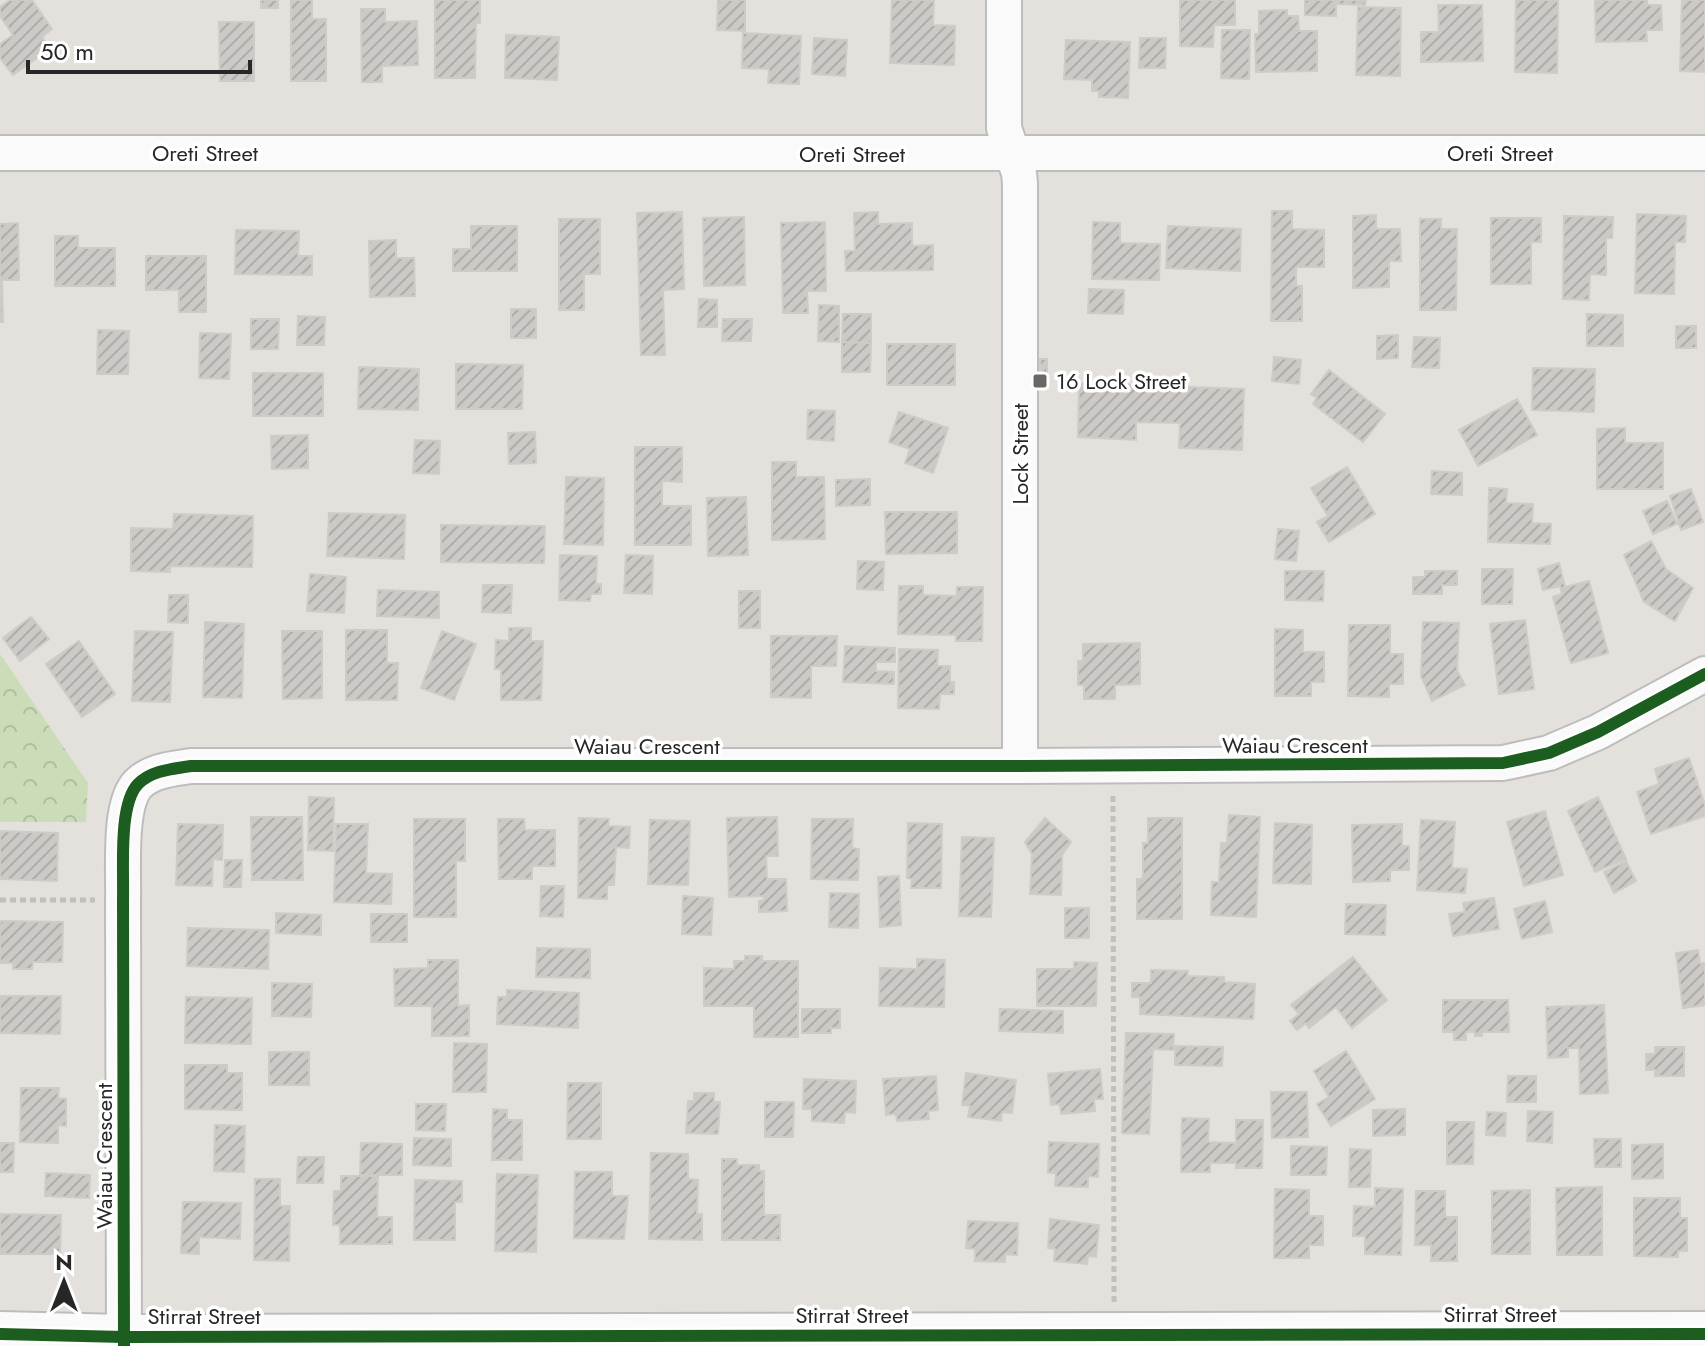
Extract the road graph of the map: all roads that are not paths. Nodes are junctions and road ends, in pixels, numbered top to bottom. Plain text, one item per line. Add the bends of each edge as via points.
1 (1004, 0) edge
2 (0, 153) edge
3 (1705, 153) edge
4 (1012, 154) junction
5 (1705, 674) edge
6 (1020, 766) junction
7 (0, 1334) edge
8 (1680, 1338) edge
9 (771, 1340) edge
10 (124, 1341) edge

1 - 4 street, Lock Street via 1004,128
2 - 4 street, Oreti Street
3 - 4 street, Oreti Street
4 - 6 street, Lock Street via 1020,184
5 - 6 street, Waiau Crescent via 1598,732 1549,753 1503,763
6 - 10 street, Waiau Crescent via 191,766 160,771 138,784 128,803 123,900
7 - 10 street, Stirrat Street
8 - 9 street, Stirrat Street via 1114,1335
9 - 10 street, Stirrat Street

